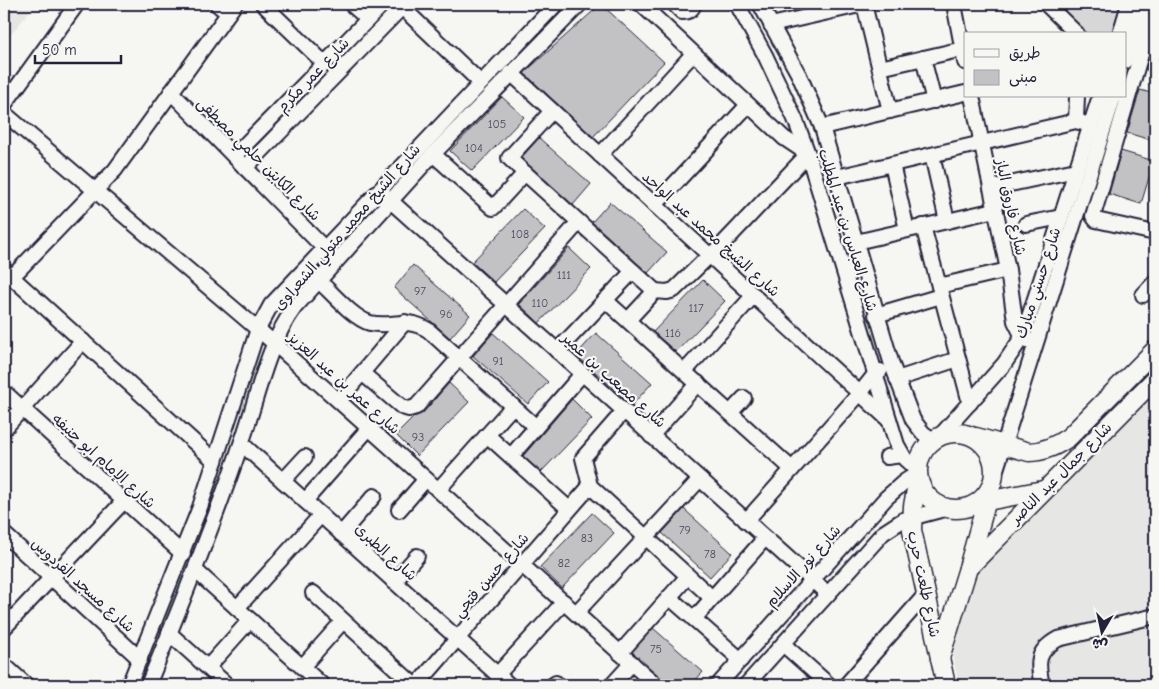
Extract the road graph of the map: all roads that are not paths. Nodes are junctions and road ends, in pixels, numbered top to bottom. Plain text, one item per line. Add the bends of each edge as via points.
1 (77, 4) edge
2 (217, 4) edge
3 (263, 4) edge
4 (352, 4) edge
5 (383, 4) edge
6 (404, 4) edge
7 (556, 4) edge
8 (580, 4) edge
9 (641, 4) edge
10 (674, 4) edge
11 (694, 4) edge
12 (738, 4) edge
13 (760, 4) edge
14 (864, 4) edge
15 (954, 4) edge
16 (1046, 4) edge
17 (1129, 4) edge
18 (1143, 4) edge
19 (838, 7) edge
20 (1155, 7) edge
21 (231, 9) edge
22 (368, 19) junction
23 (771, 25) junction
24 (1074, 32) edge
25 (1121, 32) edge
26 (693, 54) junction
27 (964, 56) edge
28 (923, 58) junction
29 (1126, 58) edge
30 (324, 63) junction
31 (880, 68) junction
32 (510, 73) junction
33 (481, 83) junction
34 (171, 92) junction
35 (964, 93) edge
36 (972, 98) edge
37 (1078, 98) edge
38 (1099, 98) edge
39 (1113, 98) edge
40 (934, 101) junction
41 (4, 105) edge
42 (748, 105) junction
43 (552, 111) junction
44 (890, 111) junction
45 (4, 114) edge
46 (1076, 121) junction
47 (1090, 125) junction
48 (822, 127) junction
49 (982, 143) junction
50 (433, 154) junction
51 (808, 154) junction
52 (600, 155) junction
53 (932, 155) junction
54 (234, 156) junction
55 (892, 164) junction
56 (246, 168) junction
57 (1076, 170) junction
58 (525, 173) junction
59 (837, 177) junction
60 (991, 188) junction
61 (379, 190) junction
62 (95, 191) junction
63 (390, 201) junction
64 (655, 205) junction
65 (995, 210) junction
66 (1061, 217) junction
67 (947, 221) junction
68 (579, 222) junction
69 (1026, 224) dead end
70 (923, 226) junction
71 (907, 230) junction
72 (1155, 233) edge
73 (856, 242) junction
74 (324, 248) junction
75 (710, 255) junction
76 (1008, 270) junction
77 (633, 271) junction
78 (8, 273) edge
79 (319, 281) junction
80 (1155, 282) edge
81 (655, 291) junction
82 (940, 291) junction
83 (754, 295) junction
84 (1143, 295) dead end
85 (605, 300) junction
86 (506, 305) junction
87 (876, 315) junction
88 (628, 320) junction
89 (406, 322) junction
90 (258, 329) junction
91 (1023, 336) junction
92 (83, 341) junction
93 (274, 343) junction
94 (1034, 348) junction
95 (1155, 350) edge
96 (557, 351) junction
97 (459, 358) junction
98 (958, 360) junction
99 (892, 365) junction
100 (685, 371) junction
101 (362, 373) junction
102 (876, 373) junction
103 (582, 374) junction
104 (897, 379) junction
105 (1155, 379) edge
106 (698, 383) junction
107 (4, 392) edge
108 (861, 392) junction
109 (744, 398) dead end
110 (339, 400) junction
111 (970, 403) junction
112 (513, 406) junction
113 (22, 409) junction
114 (624, 411) junction
115 (730, 413) junction
116 (890, 420) junction
117 (536, 427) junction
118 (369, 428) junction
119 (4, 429) edge
120 (967, 434) junction
121 (487, 435) junction
122 (651, 436) junction
123 (937, 438) junction
124 (242, 444) junction
125 (1004, 445) junction
126 (902, 455) junction
127 (511, 456) junction
128 (305, 457) dead end
129 (887, 458) dead end
130 (215, 461) junction
131 (792, 469) junction
132 (918, 473) junction
133 (426, 479) junction
134 (700, 479) junction
135 (283, 482) junction
136 (590, 486) junction
137 (438, 490) junction
138 (1043, 490) junction
139 (986, 493) junction
140 (374, 496) dead end
141 (124, 501) junction
142 (305, 501) junction
143 (948, 508) junction
144 (570, 509) junction
145 (399, 510) dead end
146 (321, 516) junction
147 (911, 518) junction
148 (746, 521) junction
149 (4, 534) edge
150 (342, 534) junction
151 (646, 538) junction
152 (765, 538) junction
153 (182, 554) junction
154 (417, 556) dead end
155 (522, 564) junction
156 (968, 568) junction
157 (195, 570) junction
158 (688, 576) junction
159 (51, 577) junction
160 (812, 580) junction
161 (394, 582) junction
162 (313, 594) dead end
163 (828, 594) junction
164 (926, 594) junction
165 (669, 597) junction
166 (712, 598) junction
167 (564, 602) junction
168 (237, 608) junction
169 (576, 613) junction
170 (1155, 616) edge
171 (694, 618) junction
172 (250, 620) junction
173 (343, 621) junction
174 (4, 628) edge
175 (169, 633) junction
176 (457, 639) junction
177 (783, 644) junction
178 (620, 653) junction
179 (140, 659) junction
180 (940, 659) junction
181 (741, 660) junction
182 (632, 663) junction
183 (4, 665) edge
184 (302, 667) junction
185 (208, 668) junction
186 (497, 675) junction
187 (315, 683) edge
188 (26, 685) edge
189 (130, 685) edge
190 (148, 685) edge
191 (227, 685) edge
192 (415, 685) edge
193 (509, 685) edge
194 (612, 685) edge
195 (656, 685) edge
196 (718, 685) edge
197 (746, 685) edge
198 (829, 685) edge
199 (846, 685) edge
200 (946, 685) edge
201 (1042, 685) edge

1 - 41 street
2 - 21 street
3 - 30 street
4 - 22 street
5 - 22 street, شارع عمر مكرم
6 - 33 street via 408,13
6 - 56 street, شارع عمر مكرم
7 - 33 street, شارع الشيخ محمد متولي الشعراوى
8 - 32 street, شارع الشيخ محمد متولي الشعراوى
9 - 26 street
10 - 11 street via 682,12 691,10
12 - 51 street, شارع العباس بن عبد المطلب via 769,63
13 - 23 street, شارع العباس بن عبد المطلب
14 - 19 street
14 - 31 street
15 - 27 street
16 - 24 street
17 - 25 street
18 - 29 street
19 - 23 street
20 - 72 street via 1093,216 1096,220
21 - 34 street
22 - 30 street, شارع عمر مكرم
23 - 48 street, شارع العباس بن عبد المطلب via 799,75
26 - 42 street
26 - 52 street
27 - 28 street
28 - 31 street
28 - 40 street
30 - 54 street, شارع عمر مكرم
31 - 44 street
32 - 43 street, شارع الشيخ محمد عبد الواحد
32 - 50 street, شارع الشيخ محمد متولي الشعراوى
33 - 61 street, شارع الشيخ محمد متولي الشعراوى
34 - 54 street, شارع الكابتن حلمي مصطفى
34 - 62 street via 115,170
35 - 40 street
36 - 49 street, شارع فاروق الباز
37 - 46 street
38 - 47 street, شارع حسني مبارك
39 - 94 street, شارع حسني مبارك
40 - 44 street
42 - 51 street via 784,138
42 - 64 street
43 - 52 street, شارع الشيخ محمد عبد الواحد
43 - 58 street via 509,158
44 - 48 street
45 - 62 street, شارع عمر بن عبد العزيز
46 - 47 street
46 - 49 street
47 - 57 street, شارع حسني مبارك
48 - 59 street, شارع العباس بن عبد المطلب
49 - 53 street
49 - 60 street, شارع فاروق الباز
50 - 58 street via 493,208
50 - 63 street, شارع الشيخ محمد متولي الشعراوى
51 - 75 street
51 - 102 street, شارع العباس بن عبد المطلب
52 - 64 street, شارع الشيخ محمد عبد الواحد
53 - 55 street
53 - 67 street
54 - 56 street, شارع الكابتن حلمي مصطفى
55 - 59 street
55 - 71 street
56 - 74 street, شارع الكابتن حلمي مصطفى
57 - 60 street
57 - 66 street, شارع حسني مبارك
58 - 68 street
59 - 73 street, شارع العباس بن عبد المطلب
60 - 65 street, شارع فاروق الباز
61 - 63 street, شارع مصعب بن عمير
61 - 74 street, شارع الشيخ محمد متولي الشعراوى
62 - 78 street
62 - 90 street, شارع عمر بن عبد العزيز
63 - 79 street, شارع الشيخ محمد متولي الشعراوى
63 - 86 street, شارع مصعب بن عمير
64 - 75 street, شارع الشيخ محمد عبد الواحد
65 - 67 street
65 - 76 street, شارع فاروق الباز
66 - 69 street
66 - 91 street, شارع حسني مبارك
67 - 70 street
68 - 77 street
68 - 86 street
70 - 71 street
70 - 82 street
71 - 73 street
73 - 87 street, شارع العباس بن عبد المطلب
74 - 90 street, شارع الشيخ محمد متولي الشعراوى via 277,298
75 - 81 street via 674,290
75 - 83 street, شارع الشيخ محمد عبد الواحد
76 - 82 street
76 - 91 street, شارع فاروق الباز via 1015,321
77 - 81 street
77 - 85 street
78 - 92 street
79 - 89 street via 362,319 379,324
79 - 93 street, شارع الشيخ محمد متولي الشعراوى via 289,315
80 - 84 street
81 - 88 street
82 - 87 street
82 - 98 street
83 - 100 street
83 - 108 street, شارع الشيخ محمد عبد الواحد
85 - 88 street
85 - 96 street
86 - 96 street, شارع مصعب بن عمير
86 - 97 street
87 - 99 street, شارع العباس بن عبد المطلب
88 - 100 street
89 - 97 street via 428,330
89 - 101 street
90 - 93 street, شارع عمر بن عبد العزيز
90 - 130 street, شارع الشيخ محمد متولي الشعراوى
91 - 94 street, شارع فاروق الباز
91 - 111 street, شارع حسني مبارك
92 - 113 street
92 - 130 street
93 - 110 street, شارع عمر بن عبد العزيز
93 - 124 street, شارع الشيخ محمد متولي الشعراوى
94 - 125 street, شارع حسني مبارك
95 - 125 main road, شارع جمال عبد الناصر via 1062,442 1037,452
96 - 103 street, شارع مصعب بن عمير
97 - 101 street via 411,409 402,407
97 - 112 street
98 - 104 street
98 - 111 street
99 - 102 street
99 - 104 street, شارع العباس بن عبد المطلب
100 - 106 street
101 - 110 street
102 - 108 street
102 - 116 street, شارع العباس بن عبد المطلب
103 - 114 street, شارع مصعب بن عمير
103 - 117 street
104 - 123 street, شارع العباس بن عبد المطلب via 916,424 923,433
105 - 138 main road, شارع جمال عبد الناصر
106 - 115 street
106 - 122 street
107 - 113 street, شارع الإمام ابو حنيفه
108 - 116 street, شارع الشيخ محمد عبد الواحد
108 - 131 street
109 - 115 street
110 - 118 street, شارع عمر بن عبد العزيز
111 - 123 street, شارع حسني مبارك
112 - 117 street
112 - 121 street
113 - 119 street
113 - 141 street, شارع الإمام ابو حنيفه
114 - 122 street, شارع مصعب بن عمير
114 - 136 street via 583,458
115 - 131 street
116 - 126 street, شارع العباس بن عبد المطلب
117 - 127 street
118 - 133 street, شارع عمر بن عبد العزيز
118 - 142 street
120 - 123 main road via 950,433
120 - 125 main road, شارع جمال عبد الناصر
120 - 139 main road via 980,441 994,466
121 - 127 street
121 - 137 street
122 - 134 street, شارع مصعب بن عمير
123 - 132 main road via 922,452
124 - 135 street, شارع الطبرى
124 - 157 street, شارع الشيخ محمد متولي الشعراوى
125 - 139 street, شارع حسني مبارك
126 - 129 street
126 - 132 street
127 - 144 street
128 - 135 street
130 - 153 street, شارع الشيخ محمد متولي الشعراوى
131 - 148 street
132 - 143 main road via 926,494
132 - 147 main road, شارع طلعت حرب
132 - 160 street, شارع نور الاسلام via 891,492
133 - 137 street, شارع عمر بن عبد العزيز
133 - 145 street
134 - 148 street, شارع مصعب بن عمير
134 - 151 street
135 - 142 street, شارع الطبرى
136 - 144 street, شارع حسن فتحي
136 - 151 street
137 - 155 street, شارع عمر بن عبد العزيز
138 - 139 main road
138 - 156 main road, شارع جمال عبد الناصر
139 - 143 main road via 957,508
139 - 156 main road, شارع طلعت حرب
140 - 150 street
141 - 153 street, شارع الإمام ابو حنيفه
141 - 159 street
142 - 146 street, شارع الطبرى
143 - 147 street
144 - 155 street, شارع حسن فتحي
146 - 150 street, شارع الطبرى
146 - 168 street
147 - 163 street via 902,520 879,538
147 - 164 main road, شارع طلعت حرب
148 - 152 street, شارع مصعب بن عمير
149 - 159 street, شارع مسجد الفردوس
150 - 161 street, شارع الطبرى
151 - 158 street
151 - 169 street
152 - 160 street, شارع مصعب بن عمير
152 - 166 street
153 - 179 street, شارع الشيخ محمد متولي الشعراوى
154 - 161 street
155 - 167 street, شارع عمر بن عبد العزيز
155 - 176 street, شارع حسن فتحي
156 - 180 main road, شارع طلعت حرب
157 - 168 street
157 - 175 street, شارع الشيخ محمد متولي الشعراوى
158 - 165 street
158 - 166 street
159 - 174 street
159 - 179 street, شارع مسجد الفردوس
160 - 163 street, شارع مصعب بن عمير
160 - 181 street, شارع نور الاسلام
161 - 176 street, شارع الطبرى
162 - 173 street
163 - 177 street
164 - 180 main road, شارع طلعت حرب
164 - 199 street
165 - 171 street
165 - 178 street
166 - 171 street
167 - 169 street, شارع عمر بن عبد العزيز
167 - 186 street
168 - 172 street
169 - 178 street, شارع عمر بن عبد العزيز
170 - 201 street via 1058,639 1048,645 1039,664
171 - 181 street
172 - 184 street
172 - 185 street
173 - 184 street
173 - 192 street
175 - 185 street
175 - 190 street, شارع الشيخ محمد متولي الشعراوى
176 - 186 street, شارع الطبرى
176 - 192 street, شارع حسن فتحي
177 - 197 street
177 - 198 street
178 - 182 street, شارع عمر بن عبد العزيز
179 - 189 street, شارع الشيخ محمد متولي الشعراوى
180 - 200 main road, شارع طلعت حرب
181 - 196 street, شارع نور الاسلام
182 - 194 street
182 - 195 street, شارع عمر بن عبد العزيز
183 - 188 street
184 - 187 street
185 - 191 street
186 - 193 street, شارع الطبرى

